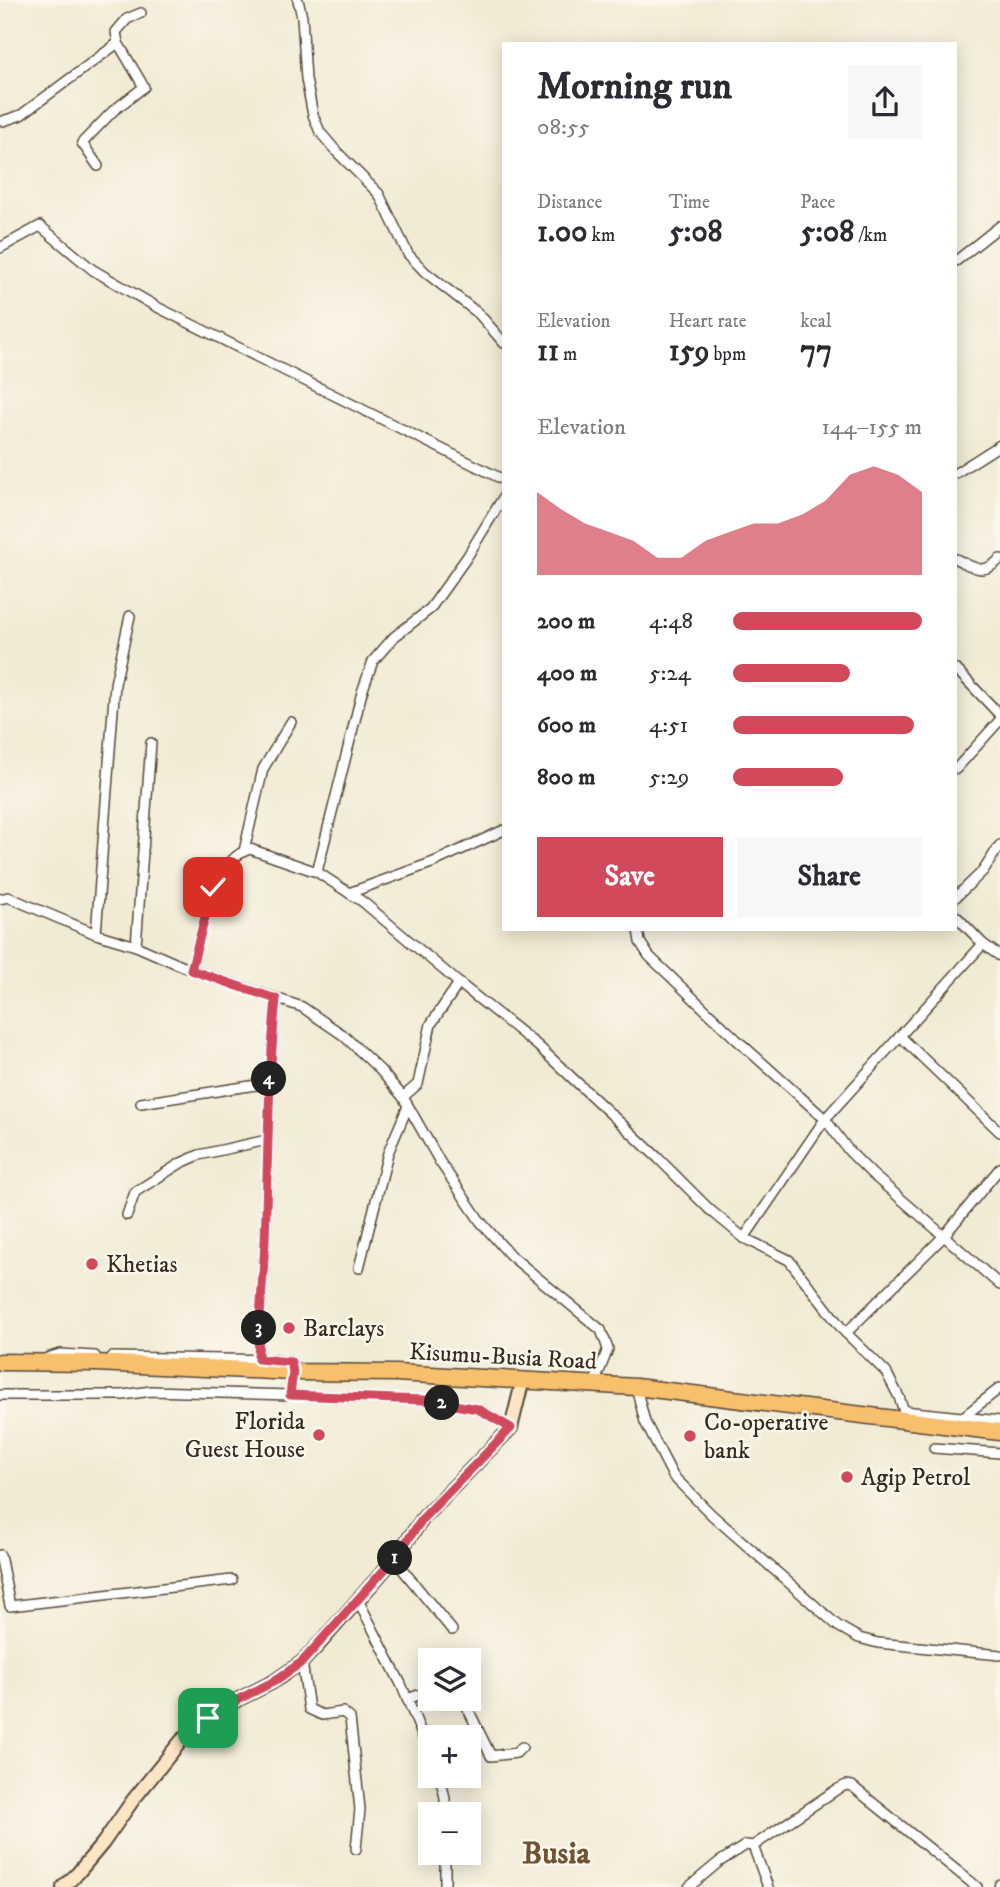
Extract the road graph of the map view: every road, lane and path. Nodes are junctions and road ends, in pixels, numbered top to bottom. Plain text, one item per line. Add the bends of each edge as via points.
1 (298, 0) edge
2 (141, 13) dead end
3 (118, 43) junction
4 (3, 121) dead end
5 (98, 166) dead end
6 (1000, 226) edge
7 (0, 248) edge
8 (957, 260) edge
9 (502, 341) edge
10 (1000, 444) edge
11 (957, 472) edge
12 (502, 479) edge
13 (502, 499) edge
14 (957, 559) edge
15 (1000, 559) edge
16 (130, 616) dead end
17 (957, 670) edge
18 (1000, 717) edge
19 (291, 723) dead end
20 (151, 743) dead end
21 (957, 768) edge
22 (502, 831) edge
23 (1000, 845) edge
24 (244, 850) junction
25 (317, 872) junction
26 (349, 893) junction
27 (957, 896) edge
28 (0, 899) edge
29 (957, 917) edge
30 (638, 931) edge
31 (96, 934) junction
32 (983, 944) junction
33 (136, 946) junction
34 (1000, 956) edge
35 (191, 970) junction
36 (459, 984) junction
37 (276, 999) junction
38 (900, 1036) junction
39 (269, 1083) junction
40 (403, 1097) junction
41 (141, 1103) dead end
42 (408, 1107) junction
43 (825, 1119) junction
44 (1000, 1132) edge
45 (267, 1140) junction
46 (1000, 1168) edge
47 (127, 1215) dead end
48 (944, 1236) junction
49 (744, 1238) junction
50 (359, 1268) dead end
51 (1000, 1285) edge
52 (846, 1333) junction
53 (258, 1359) junction
54 (0, 1362) edge
55 (46, 1363) junction
56 (293, 1372) junction
57 (523, 1380) junction
58 (594, 1384) junction
59 (636, 1387) junction
60 (1000, 1388) edge
61 (0, 1395) edge
62 (290, 1395) junction
63 (963, 1418) junction
64 (1000, 1421) edge
65 (511, 1428) junction
66 (1000, 1432) edge
67 (934, 1448) dead end
68 (1000, 1453) edge
69 (0, 1556) edge
70 (394, 1559) junction
71 (232, 1580) dead end
72 (359, 1600) junction
73 (452, 1630) dead end
74 (1000, 1655) edge
75 (302, 1662) junction
76 (418, 1695) edge
77 (407, 1699) junction
78 (469, 1711) edge
79 (418, 1725) edge
80 (522, 1747) dead end
81 (753, 1846) junction
82 (356, 1849) dead end
83 (444, 1865) edge
84 (63, 1887) edge
85 (445, 1887) edge
86 (689, 1887) edge
87 (768, 1887) edge
88 (977, 1887) edge

1 - 9 street via 306,79 320,132 379,194 408,254 480,314
2 - 3 street via 127,19 116,32
3 - 4 street via 21,115
3 - 5 street via 144,87 82,143
6 - 8 street
7 - 12 street via 40,226 93,270 157,307
10 - 11 street
13 - 25 street via 430,609 394,637 373,661
14 - 15 street via 980,570 990,569
16 - 31 street via 115,684
17 - 18 street
18 - 21 street
19 - 24 street via 263,769
20 - 33 street
22 - 26 street
23 - 27 street via 983,872
24 - 25 street
24 - 35 street via 213,887
25 - 26 street
26 - 36 street
28 - 31 street via 8,897
29 - 32 street
30 - 43 street via 649,956
31 - 33 street
32 - 34 street
32 - 38 street
33 - 35 street
35 - 37 street
36 - 40 street via 431,1024 418,1084
36 - 49 street via 538,1046
37 - 39 street
37 - 40 street via 302,1007 342,1035
38 - 43 street
38 - 44 street
39 - 41 street
39 - 45 street
40 - 42 street
42 - 50 street via 388,1153
42 - 58 street via 480,1221 510,1255 601,1330 608,1349
43 - 48 street via 864,1166
43 - 49 street
45 - 47 street via 181,1163 135,1192
45 - 53 street
46 - 48 street
48 - 51 street
48 - 52 street
49 - 52 street via 789,1260
52 - 63 street via 886,1372 903,1415
53 - 55 street via 60,1354 47,1357
53 - 56 street via 291,1362
54 - 55 highway, Kisumu-Busia Road
55 - 56 highway, Kisumu-Busia Road
56 - 57 highway, Kisumu-Busia Road
56 - 62 street
57 - 58 highway, Kisumu-Busia Road
57 - 65 street
58 - 59 highway, Kisumu-Busia Road
59 - 66 highway, Kisumu-Busia Road
59 - 74 street via 645,1422 673,1476 838,1626 878,1643
60 - 63 street
61 - 62 street via 151,1391
62 - 65 street via 451,1404 478,1409
63 - 64 street
65 - 70 street via 424,1517
67 - 68 street
69 - 71 street via 10,1606
70 - 72 street
70 - 73 street
72 - 75 street
72 - 77 street
75 - 82 street via 309,1709 322,1715 343,1712 350,1718 360,1809
75 - 84 street via 208,1718 181,1741
76 - 77 street
77 - 79 street
78 - 80 street via 491,1756 516,1753
81 - 86 street via 746,1845 728,1856
81 - 87 street
81 - 88 street via 836,1790 852,1786
83 - 85 street

